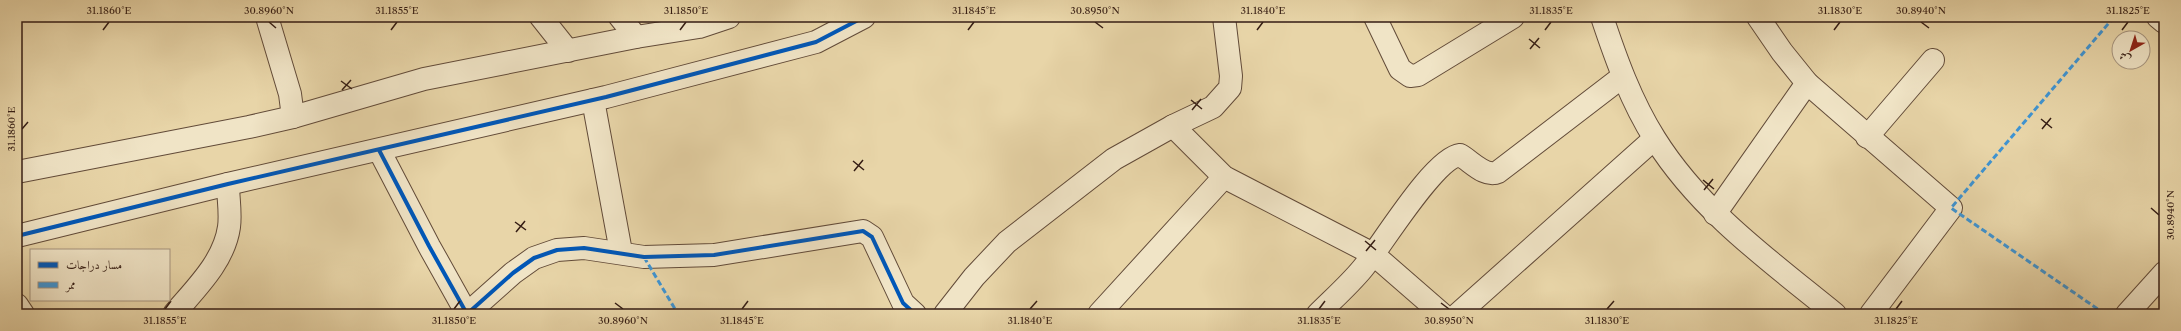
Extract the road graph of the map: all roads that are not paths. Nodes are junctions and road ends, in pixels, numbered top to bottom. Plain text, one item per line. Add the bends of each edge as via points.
1 (267, 17) edge
2 (541, 17) edge
3 (620, 17) edge
4 (864, 17) edge
5 (1224, 17) edge
6 (1375, 17) edge
7 (1513, 17) edge
8 (1602, 17) edge
9 (1758, 17) edge
10 (2158, 17) edge
11 (722, 18) edge
12 (2164, 22) edge
13 (636, 37) junction
14 (568, 50) junction
15 (1934, 60) dead end
16 (1622, 77) junction
17 (1808, 83) junction
18 (593, 100) junction
19 (293, 117) junction
20 (1172, 126) junction
21 (1867, 137) junction
22 (1654, 138) junction
23 (379, 150) junction
24 (17, 172) edge
25 (1224, 177) junction
26 (228, 184) junction
27 (1715, 214) junction
28 (17, 236) edge
29 (621, 252) junction
30 (1373, 254) junction
31 (2164, 273) edge
32 (17, 304) edge
33 (23, 314) edge
34 (174, 314) edge
35 (915, 314) edge
36 (945, 314) edge
37 (1099, 314) edge
38 (1318, 314) edge
39 (1442, 314) edge
40 (1458, 314) edge
41 (1835, 314) edge
42 (1871, 314) edge
43 (2127, 314) edge

1 - 19 street via 290,94
2 - 14 street
3 - 13 street
4 - 18 street via 816,42
5 - 20 street via 1231,76 1230,88 1213,107
6 - 7 street via 1400,69 1410,76 1418,75
8 - 16 street
9 - 17 street via 1782,52
10 - 12 street
11 - 13 street via 699,27
13 - 14 street
14 - 19 street via 424,79
15 - 21 street
16 - 22 street
16 - 30 street via 1498,172 1492,174 1484,171 1460,155 1446,161 1427,181
17 - 21 street
17 - 27 street
18 - 23 street
18 - 29 street
19 - 24 street
20 - 25 street
20 - 36 street via 1114,159 1007,242 974,276
21 - 42 street via 1951,208
22 - 27 street via 1676,170
22 - 40 street
23 - 26 street
23 - 29 street via 428,246 467,314 513,273 540,256 557,250 584,248
25 - 30 street
25 - 37 street
26 - 28 street
26 - 34 street via 229,227 221,251 208,275
27 - 41 street
29 - 35 street via 644,257 714,255 862,231 872,237 903,303
30 - 38 street
30 - 39 street
31 - 43 street
32 - 33 street

